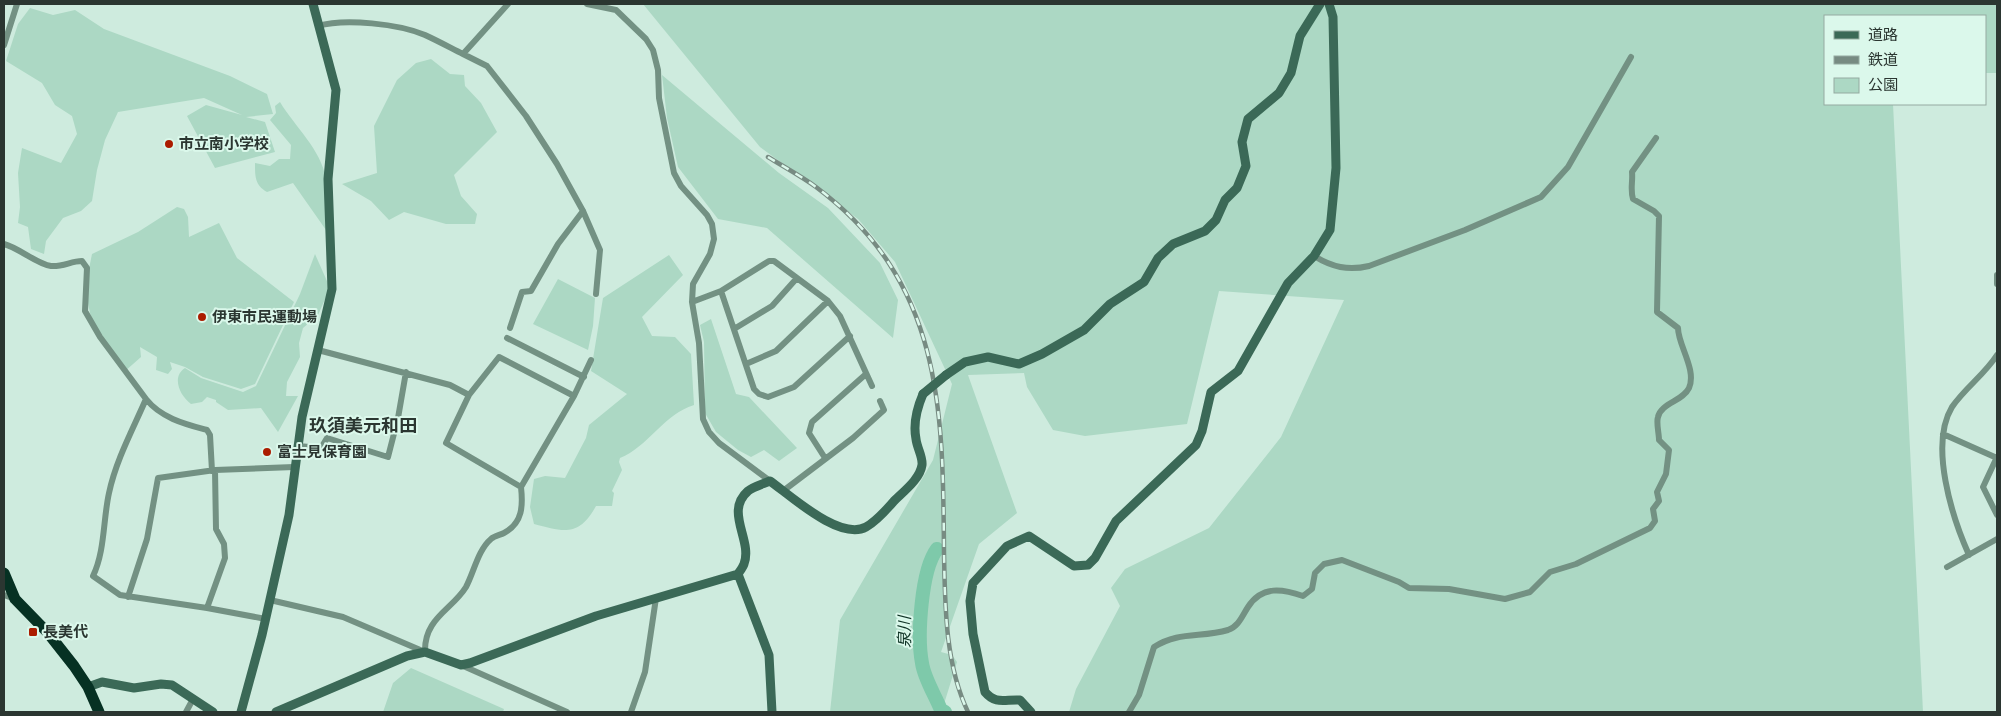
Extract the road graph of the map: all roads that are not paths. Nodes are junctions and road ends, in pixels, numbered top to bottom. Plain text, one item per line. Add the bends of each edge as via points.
1 (17, 4) edge
2 (313, 4) edge
3 (508, 4) edge
4 (587, 4) edge
5 (1320, 4) edge
6 (1329, 4) edge
7 (318, 26) junction
8 (4, 45) edge
9 (464, 54) junction
10 (1631, 57) dead end
11 (1656, 138) dead end
12 (583, 212) junction
13 (4, 244) edge
14 (1314, 256) junction
15 (1997, 275) edge
16 (797, 278) junction
17 (1997, 284) edge
18 (721, 291) junction
19 (596, 294) dead end
20 (828, 301) junction
21 (692, 302) junction
22 (510, 328) dead end
23 (734, 329) junction
24 (850, 336) junction
25 (506, 338) dead end
26 (318, 350) junction
27 (1997, 355) edge
28 (591, 360) dead end
29 (746, 364) junction
30 (406, 372) junction
31 (866, 374) junction
32 (584, 377) junction
33 (872, 386) dead end
34 (470, 395) junction
35 (574, 396) junction
36 (146, 399) junction
37 (880, 401) dead end
38 (1943, 434) junction
39 (298, 446) junction
40 (1997, 457) edge
41 (825, 458) junction
42 (294, 467) junction
43 (214, 470) junction
44 (770, 481) junction
45 (521, 486) junction
46 (784, 491) junction
47 (1997, 515) edge
48 (1997, 539) edge
49 (1968, 555) junction
50 (1947, 567) dead end
51 (4, 573) edge
52 (738, 574) junction
53 (4, 595) edge
54 (128, 597) junction
55 (656, 598) junction
56 (16, 599) junction
57 (270, 600) junction
58 (207, 608) junction
59 (266, 619) junction
60 (425, 652) junction
61 (461, 665) junction
62 (88, 687) junction
63 (193, 699) junction
64 (99, 712) edge
65 (186, 712) edge
66 (213, 712) edge
67 (242, 712) edge
68 (276, 712) edge
69 (567, 712) edge
70 (631, 712) edge
71 (772, 712) edge
72 (1031, 712) edge
73 (1129, 712) edge

1 - 8 street
2 - 7 street
3 - 9 street
4 - 21 street via 616,10 653,50 674,173 712,224 714,239 694,284
5 - 46 street, bridge via 1300,36 1291,73 1279,93 1248,119 1242,142 1246,166 1237,188 1205,231 1173,244 1158,258 1144,282 1110,304 1084,330 1019,364 988,357 965,362 923,394 916,412 915,438 923,462 920,473 866,527 846,530
6 - 14 street via 1334,18 1336,168 1330,230
7 - 9 street via 348,22 407,30
7 - 26 street via 336,90 328,179 332,288
9 - 12 street via 487,66 526,116
10 - 14 street via 1568,168 1541,197 1369,266 1353,270 1336,267
11 - 73 street via 1632,172 1630,188 1633,199 1658,216 1658,312 1678,328 1678,337 1688,356 1690,387 1682,398 1663,408 1658,416 1659,440 1669,450 1666,474 1657,492 1658,501 1652,509 1655,521 1650,528 1576,564 1550,572 1530,592 1505,599 1449,589 1409,588 1354,563 1342,560 1324,564 1315,573 1312,589 1303,596 1282,589 1265,593 1249,605 1239,623 1230,629 1198,636 1182,635 1166,639 1154,647 1139,695
12 - 19 street via 600,250
12 - 22 street via 558,244 531,291 522,292
13 - 36 street via 49,266 82,261 88,268 85,311
14 - 72 street via 1288,283 1238,371 1211,392 1196,445 1116,522 1088,565 1074,566 1029,536 1007,546 973,583 970,601 985,692 999,702 1020,700
15 - 17 street
16 - 18 street via 774,261 769,261
16 - 20 street
16 - 23 street via 772,306
18 - 21 street
18 - 23 street
20 - 24 street
20 - 29 street via 776,351
21 - 44 street via 699,342 703,419 719,443
23 - 29 street
24 - 29 street via 794,387 768,397 754,389
24 - 31 street
25 - 32 street
26 - 30 street
26 - 39 street
27 - 38 street via 1957,401 1945,421
28 - 32 street
30 - 34 street via 450,385
30 - 39 street via 388,458 327,438 321,448
31 - 33 street
31 - 41 street via 812,422 809,433
32 - 35 street
34 - 35 street via 499,357
34 - 45 street via 446,443
35 - 45 street
36 - 43 street via 150,405 179,422 207,430
36 - 54 street via 108,494 100,556 94,576 120,595
37 - 41 street via 884,410
38 - 40 street
38 - 49 street via 1945,477
39 - 42 street
40 - 47 street via 1983,487
41 - 46 street
42 - 43 street
42 - 57 street via 289,515
43 - 54 street via 158,478 146,545
43 - 58 street via 216,529 224,544 225,558
44 - 46 street
44 - 52 street via 749,490 740,501 738,516 745,554
45 - 60 street via 521,514 513,527 491,538 484,548 464,590 439,614 424,641
48 - 49 street
49 - 50 street
51 - 56 highway
52 - 55 street
52 - 71 street via 769,655
53 - 56 street
54 - 58 street
55 - 61 street
55 - 70 street via 645,672
56 - 62 highway via 48,633
57 - 59 street
57 - 60 street via 343,618
58 - 59 street
59 - 67 street
60 - 61 street
60 - 68 street via 407,656
61 - 69 street
62 - 63 street via 102,682 134,688 172,685
62 - 64 highway
63 - 65 street
63 - 66 street

